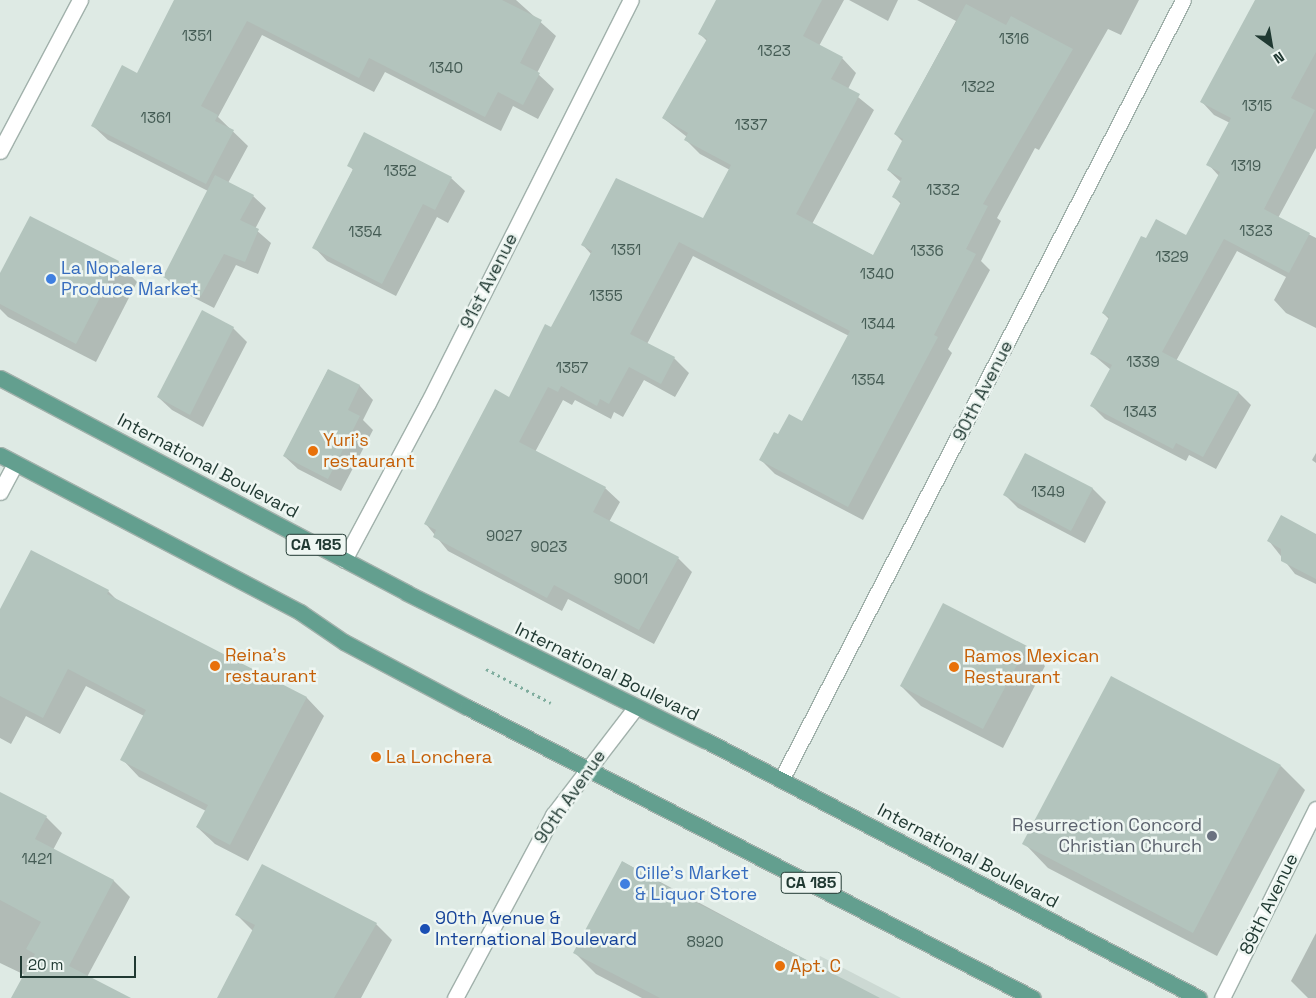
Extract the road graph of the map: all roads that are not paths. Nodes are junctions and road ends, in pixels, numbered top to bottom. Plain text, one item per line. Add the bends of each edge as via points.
1 (80, 0) edge
2 (631, 0) edge
3 (1183, 0) edge
4 (0, 151) edge
5 (0, 378) edge
6 (0, 455) edge
7 (15, 464) junction
8 (0, 492) edge
9 (344, 560) junction
10 (636, 707) junction
11 (588, 769) junction
12 (781, 780) junction
13 (1316, 809) edge
14 (456, 998) edge
15 (1033, 998) edge
16 (1198, 998) edge
17 (1222, 998) edge

1 - 4 street
2 - 9 street, 91st Avenue via 428,402
3 - 12 street, 90th Avenue
5 - 9 main road, International Boulevard / CA 185
6 - 7 main road, CA 185
7 - 8 street
7 - 11 main road, CA 185 via 300,612 344,642
9 - 10 main road, International Boulevard / CA 185
10 - 11 street, 90th Avenue
10 - 12 main road, International Boulevard / CA 185
11 - 14 street, 90th Avenue via 553,815 535,846
11 - 15 main road, CA 185
12 - 16 main road, International Boulevard / CA 185
13 - 17 street, 89th Avenue

